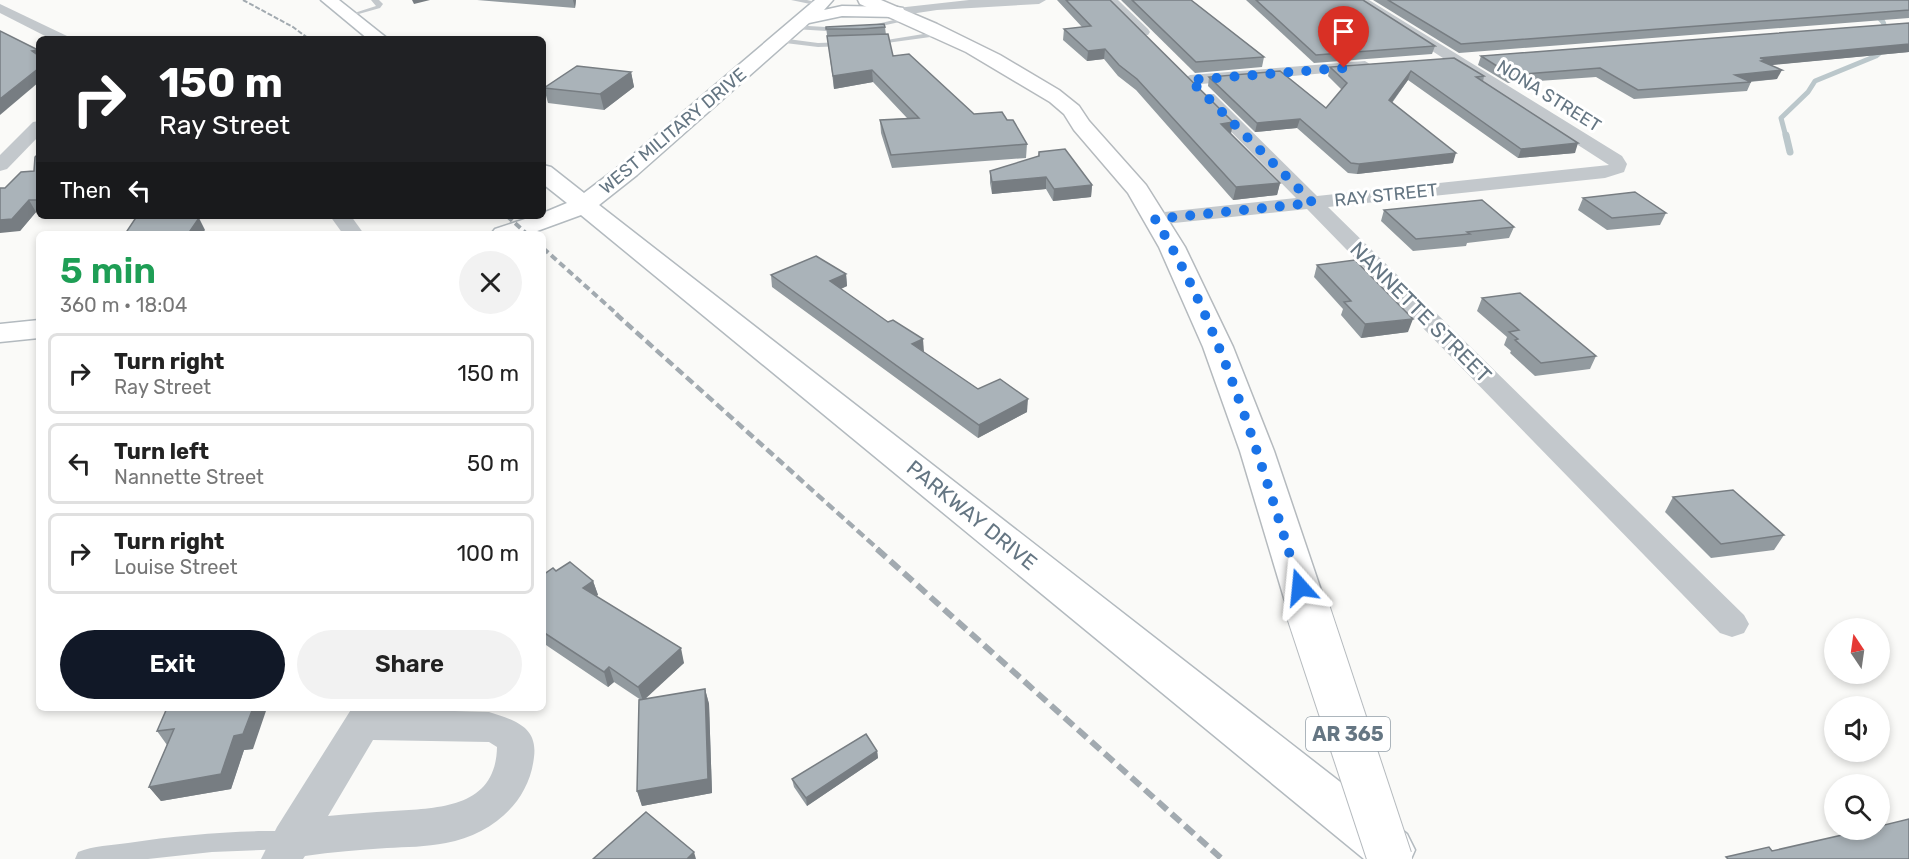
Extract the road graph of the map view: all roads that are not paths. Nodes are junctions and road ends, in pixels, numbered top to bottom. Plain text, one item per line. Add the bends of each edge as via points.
1 (329, 0) edge
2 (374, 0) edge
3 (794, 0) edge
4 (1039, 0) edge
5 (1110, 0) edge
6 (1360, 0) edge
7 (822, 2) edge
8 (884, 7) edge
9 (0, 8) edge
10 (350, 16) junction
11 (859, 28) junction
12 (792, 29) junction
13 (879, 33) edge
14 (942, 33) junction
15 (56, 36) edge
16 (375, 36) edge
17 (866, 43) edge
18 (856, 44) edge
19 (1478, 58) dead end
20 (1454, 59) junction
21 (1431, 61) edge
22 (1174, 64) junction
23 (1385, 65) edge
24 (36, 129) edge
25 (0, 165) edge
26 (1617, 168) joint
27 (629, 170) junction
28 (549, 177) edge
29 (1313, 203) junction
30 (584, 205) junction
31 (342, 219) edge
32 (545, 219) edge
33 (546, 219) edge
34 (1155, 219) junction
35 (352, 231) edge
36 (512, 231) edge
37 (36, 329) edge
38 (0, 333) edge
39 (1732, 624) dead end
40 (366, 716) edge
41 (286, 849) edge
42 (85, 859) edge
43 (1390, 859) edge
44 (1401, 859) edge

1 - 10 street
2 - 10 lane via 380,4 378,7
3 - 7 lane
4 - 8 street
5 - 22 street, NANNETTE STREET
6 - 20 street, NONA STREET
7 - 12 street, WEST MILITARY DRIVE
8 - 11 lane
8 - 12 street via 849,10
8 - 14 street, AR 365
9 - 15 street
10 - 16 street
11 - 12 lane via 837,32
11 - 13 lane
12 - 18 lane via 818,45
12 - 27 street, WEST MILITARY DRIVE
14 - 17 lane
14 - 34 street, AR 365 via 1007,66 1071,108 1082,126 1120,166
19 - 20 street
20 - 21 street
20 - 26 street, NONA STREET via 1615,160
22 - 23 street
22 - 29 street, NANNETTE STREET
24 - 25 street
26 - 29 street, RAY STREET
27 - 28 street via 576,180
27 - 30 street, WEST MILITARY DRIVE
28 - 30 street, PARKWAY DRIVE
29 - 34 street, RAY STREET
29 - 39 street, NANNETTE STREET
30 - 33 street, WEST MILITARY DRIVE
30 - 44 street, PARKWAY DRIVE
31 - 35 street
32 - 36 street, WEST MILITARY DRIVE
34 - 43 street, AR 365, bridge via 1171,245 1224,364
37 - 38 street
40 - 41 street
40 - 41 street via 489,727 507,733 516,741 517,756 508,785 492,805 454,824 321,835
41 - 42 lane via 264,839 149,848

